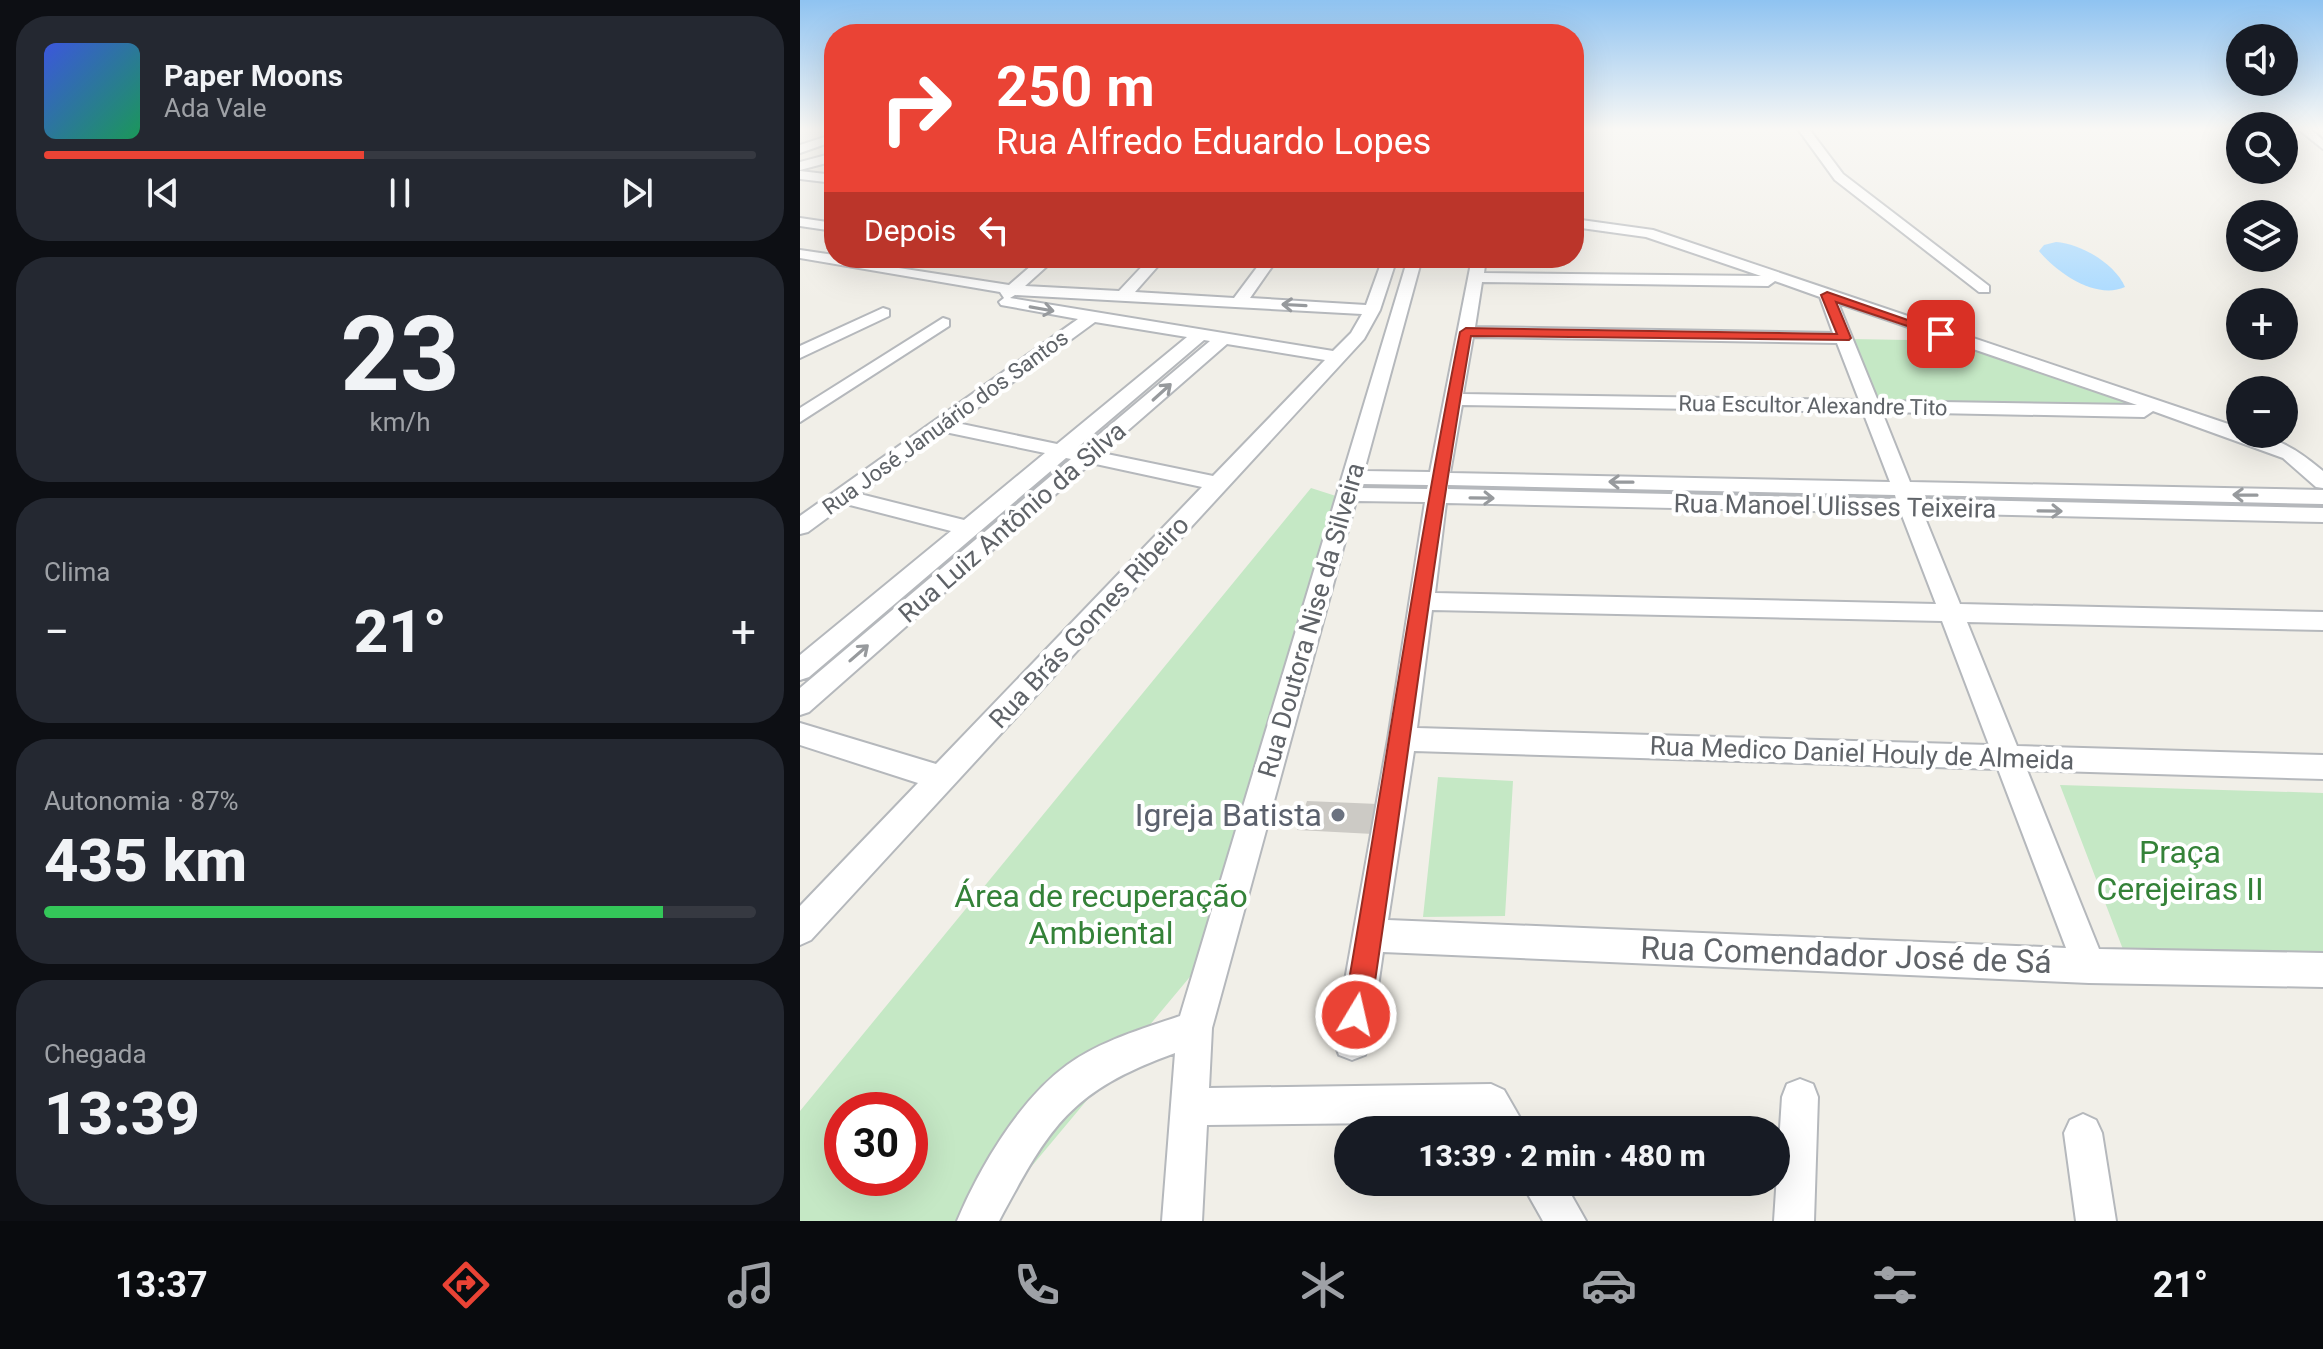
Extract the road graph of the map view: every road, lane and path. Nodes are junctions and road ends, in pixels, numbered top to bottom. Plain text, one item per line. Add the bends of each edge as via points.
1 (1851, 186) edge
2 (800, 222) edge
3 (1584, 224) edge
4 (824, 226) edge
5 (800, 254) edge
6 (824, 258) edge
7 (800, 267) edge
8 (883, 268) edge
9 (1037, 268) edge
10 (1149, 268) edge
11 (1264, 268) edge
12 (1387, 268) edge
13 (1412, 268) edge
14 (1477, 268) edge
15 (1790, 282) junction
16 (1984, 289) dead end
17 (1013, 290) junction
18 (1827, 295) junction
19 (1123, 296) junction
20 (999, 301) junction
21 (1239, 302) junction
22 (1372, 310) junction
23 (883, 313) dead end
24 (1091, 317) junction
25 (943, 323) dead end
26 (1466, 332) junction
27 (1199, 335) junction
28 (1845, 338) junction
29 (1222, 339) junction
30 (800, 353) edge
31 (1338, 357) junction
32 (1455, 399) junction
33 (1872, 406) junction
34 (2170, 411) junction
35 (800, 416) edge
36 (940, 425) junction
37 (1065, 450) junction
38 (1090, 456) junction
39 (2323, 482) edge
40 (1218, 484) junction
41 (1350, 486) junction
42 (1438, 488) junction
43 (842, 496) junction
44 (1907, 497) junction
45 (2323, 497) edge
46 (2323, 515) edge
47 (800, 527) edge
48 (969, 529) junction
49 (1421, 601) junction
50 (1951, 613) junction
51 (2323, 621) edge
52 (800, 670) edge
53 (800, 704) edge
54 (800, 734) edge
55 (1402, 739) junction
56 (2009, 758) junction
57 (2323, 767) edge
58 (942, 778) junction
59 (800, 929) edge
60 (1370, 935) junction
61 (2089, 966) junction
62 (2323, 970) edge
63 (1194, 1028) junction
64 (1352, 1042) dead end
65 (1800, 1097) dead end
66 (1189, 1107) junction
67 (1499, 1116) edge
68 (2083, 1133) dead end
69 (1550, 1196) edge
70 (977, 1221) edge
71 (1182, 1221) edge
72 (1566, 1221) edge
73 (1794, 1221) edge
74 (2096, 1221) edge

1 - 16 street
2 - 4 street
3 - 15 street via 1634,229
5 - 6 street
7 - 20 street
8 - 17 street
9 - 17 street
10 - 19 street
11 - 21 street
12 - 22 street, Rua Brás Gomes Ribeiro
13 - 41 street, Rua Doutora Nise da Silveira
14 - 15 street
14 - 26 street
15 - 18 street
17 - 19 street
17 - 20 street
18 - 28 street
18 - 34 street
19 - 21 street
20 -> 24 street
22 -> 21 street
22 - 31 street, Rua Brás Gomes Ribeiro
23 - 30 street
24 - 27 street
24 - 36 street, Rua José Januário dos Santos
25 - 35 street
26 - 28 street
26 - 32 street
27 - 29 street
27 - 37 street, Rua Luiz Antônio da Silva
28 - 33 street
29 - 31 street
38 -> 29 street, Rua Luiz Antônio da Silva
31 - 40 street, Rua Brás Gomes Ribeiro
32 - 33 street, Rua Escultor Alexandre Tito
32 - 42 street
33 - 34 street, Rua Escultor Alexandre Tito
33 - 44 street
34 - 39 street via 2260,441 2304,464
36 - 37 street
36 - 43 street, Rua José Januário dos Santos
37 - 38 street
37 - 48 street, Rua Luiz Antônio da Silva
38 - 40 street
53 -> 38 street, Rua Luiz Antônio da Silva
40 - 58 street, Rua Brás Gomes Ribeiro
41 - 42 street, Rua Manoel Ulisses Teixeira
41 - 63 street, Rua Doutora Nise da Silveira
42 - 44 street, Rua Manoel Ulisses Teixeira
42 - 49 street
43 - 47 street, Rua José Januário dos Santos
43 - 48 street
45 -> 44 street, Rua Manoel Ulisses Teixeira
44 -> 46 street, Rua Manoel Ulisses Teixeira
44 - 50 street
48 - 52 street, Rua Luiz Antônio da Silva
49 - 50 street
49 - 55 street
50 - 51 street
50 - 56 street
54 - 58 street
55 - 56 street, Rua Medico Daniel Houly de Almeida
55 - 60 street
56 - 57 street, Rua Medico Daniel Houly de Almeida
56 - 61 street
58 - 59 street, Rua Brás Gomes Ribeiro
60 - 61 street, Rua Comendador José de Sá
60 - 64 street
61 - 62 street, Rua Comendador José de Sá
63 - 66 street, Rua Doutora Nise da Silveira
63 - 70 street via 1101,1065 1064,1090 1020,1146
65 - 73 street
66 - 67 street via 1491,1103
66 - 71 street, Rua Doutora Nise da Silveira
68 - 74 street
69 - 72 street

